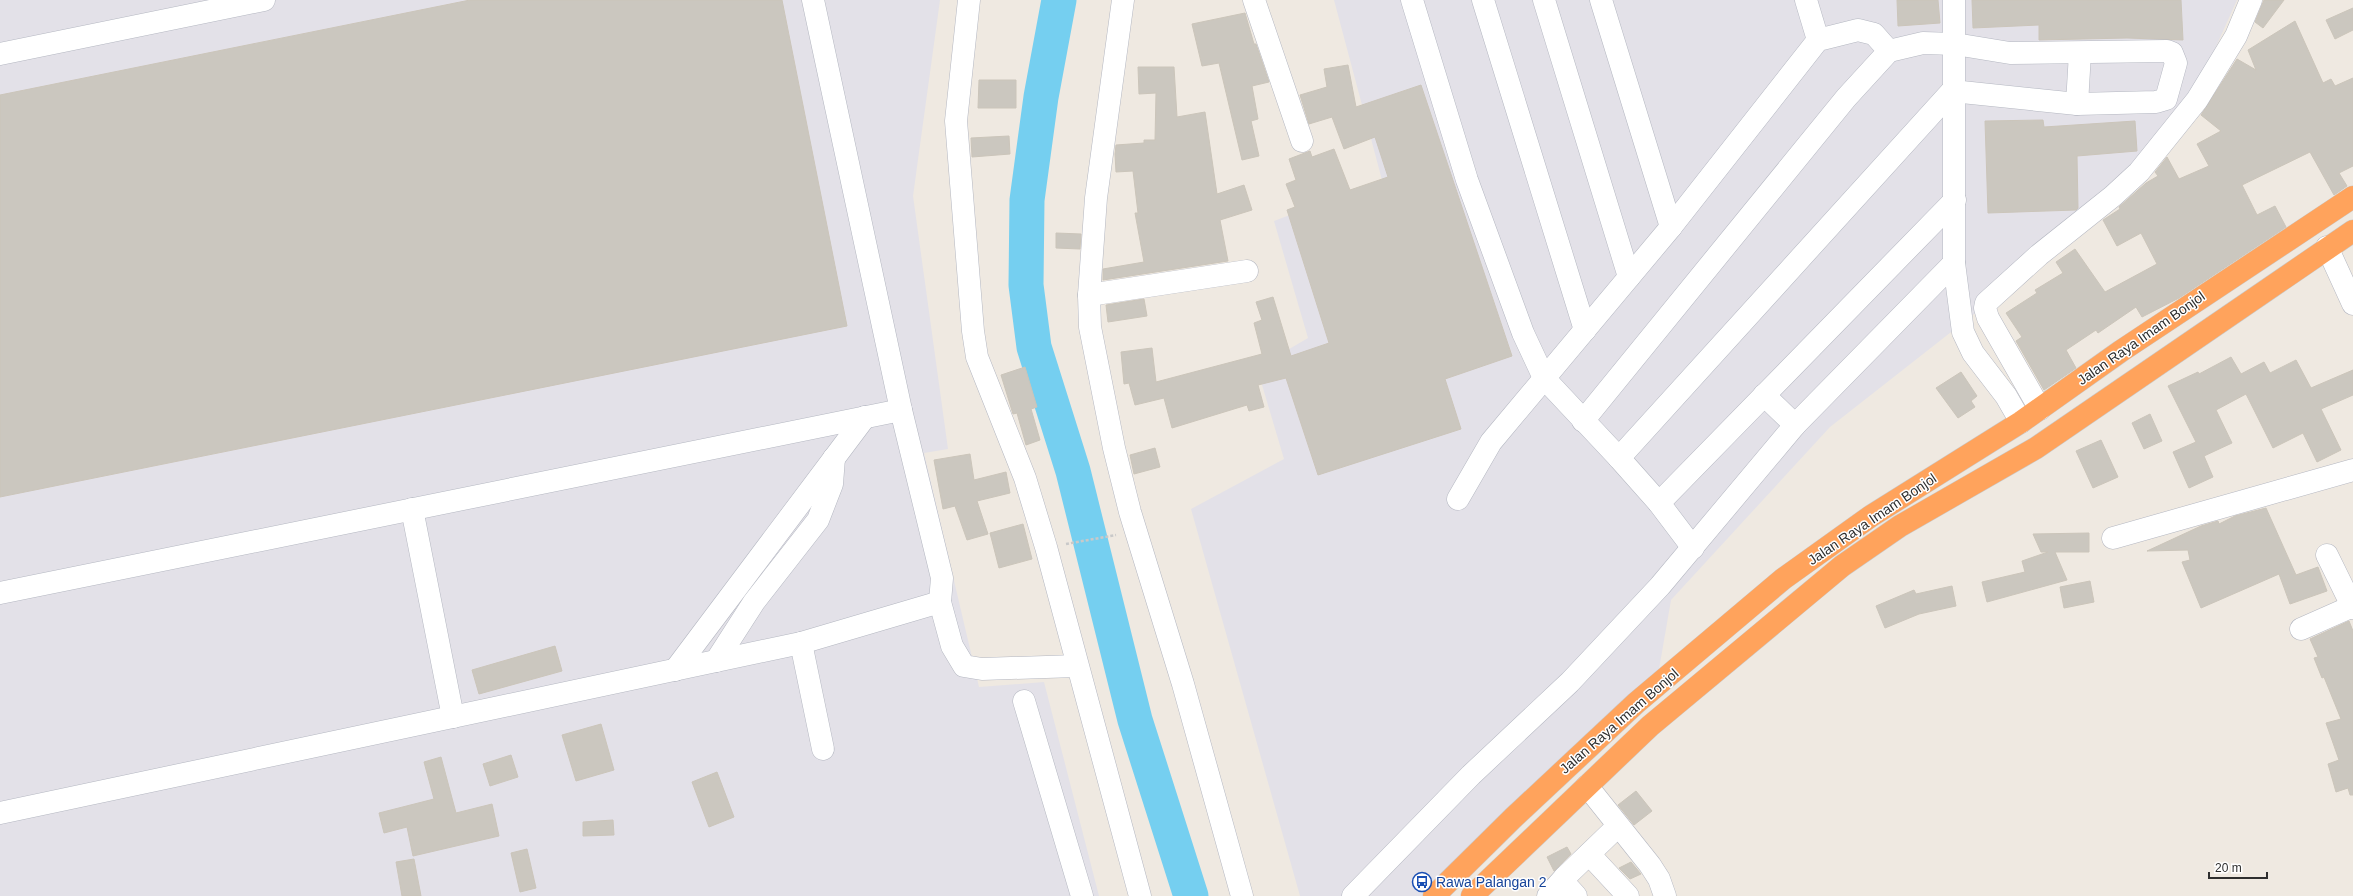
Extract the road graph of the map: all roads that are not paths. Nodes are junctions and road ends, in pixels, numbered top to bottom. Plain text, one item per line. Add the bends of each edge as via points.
1 (813, 0) edge
2 (969, 0) edge
3 (1123, 0) edge
4 (1254, 0) edge
5 (1412, 0) edge
6 (1483, 0) edge
7 (1544, 0) edge
8 (1602, 0) edge
9 (1806, 0) edge
10 (1954, 0) edge
11 (2251, 0) edge
12 (254, 1) edge
13 (1818, 40) junction
14 (1955, 44) junction
15 (1890, 51) junction
16 (2080, 53) junction
17 (0, 54) edge
18 (1952, 91) junction
19 (2077, 104) junction
20 (1302, 141) dead end
21 (2353, 197) edge
22 (1955, 200) junction
23 (1671, 227) junction
24 (2353, 231) edge
25 (2327, 248) junction
26 (1954, 263) junction
27 (1247, 271) dead end
28 (1629, 277) junction
29 (1089, 296) junction
30 (2353, 304) edge
31 (1586, 330) junction
32 (1544, 378) junction
33 (1764, 395) junction
34 (2040, 409) junction
35 (901, 410) junction
36 (865, 417) junction
37 (1583, 421) junction
38 (2021, 422) junction
39 (1795, 425) junction
40 (2036, 448) junction
41 (834, 458) junction
42 (1619, 458) junction
43 (2353, 470) edge
44 (1458, 499) dead end
45 (1659, 504) junction
46 (412, 509) junction
47 (2113, 538) dead end
48 (1693, 548) junction
49 (2327, 555) dead end
50 (0, 593) edge
51 (940, 602) junction
52 (2353, 607) edge
53 (2301, 629) dead end
54 (801, 643) junction
55 (716, 661) junction
56 (1076, 666) junction
57 (675, 670) junction
58 (1024, 701) dead end
59 (453, 717) junction
60 (823, 749) dead end
61 (1587, 786) junction
62 (0, 813) edge
63 (1618, 826) junction
64 (1589, 854) junction
65 (1565, 877) junction
66 (1082, 896) edge
67 (1140, 896) edge
68 (1242, 896) edge
69 (1353, 896) edge
70 (1434, 896) edge
71 (1472, 896) edge
72 (1548, 896) edge
73 (1576, 896) edge
74 (1628, 896) edge
75 (1665, 896) edge

1 - 35 street
2 - 56 street via 956,121 972,331 978,357 1028,486
3 - 29 street via 1096,198
4 - 20 street
5 - 32 street via 1467,180 1523,333
6 - 31 street
7 - 28 street
8 - 23 street
9 - 13 street
10 - 14 street
11 - 34 street via 2236,36 2197,100 2139,172 1986,303 1988,318
12 - 17 street
13 - 15 street via 1858,30 1874,34
13 - 23 street
14 - 15 street via 1923,42
14 - 16 street via 2010,53
14 - 18 street
15 - 37 street via 1846,98
16 - 19 street
16 - 19 street via 2167,52 2172,53 2176,63 2166,99 2162,101
18 - 19 street
18 - 22 street
18 - 42 street
21 - 34 highway, Jalan Raya Imam Bonjol via 2127,346
22 - 26 street
22 - 33 street
23 - 28 street
24 - 25 highway, Jalan Raya Imam Bonjol
25 - 30 street
25 - 40 highway, Jalan Raya Imam Bonjol
26 - 38 street via 1964,332 1973,353 2006,396
26 - 39 street
27 - 29 street
28 - 31 street
29 - 68 street via 1094,354 1121,477 1191,712
31 - 32 street
32 - 37 street
32 - 44 street via 1491,442
33 - 39 street
33 - 45 street
34 - 38 highway, Jalan Raya Imam Bonjol
35 - 36 street
35 - 51 street via 942,578
36 - 41 street
36 - 46 street
37 - 42 street
38 - 40 highway
38 - 70 highway, Jalan Raya Imam Bonjol via 1871,516 1783,580 1636,703 1524,807
39 - 48 street
40 - 61 highway, Jalan Raya Imam Bonjol via 1900,526 1842,566 1650,726
41 - 55 street via 832,484 818,520 754,602
41 - 57 street
42 - 45 street
43 - 47 street
45 - 48 street
46 - 50 street
46 - 59 street
48 - 69 street via 1570,682 1465,780
49 - 52 street
51 - 54 street
51 - 56 street via 952,646 964,666 982,669
52 - 53 street
54 - 55 street
54 - 60 street
55 - 57 street
56 - 67 street
57 - 59 street
58 - 66 street
59 - 62 street
61 - 63 street
61 - 71 highway, Jalan Raya Imam Bonjol
63 - 64 street
63 - 75 street via 1650,865 1659,879
64 - 65 street
64 - 74 street
65 - 72 street
65 - 73 street via 1566,885

